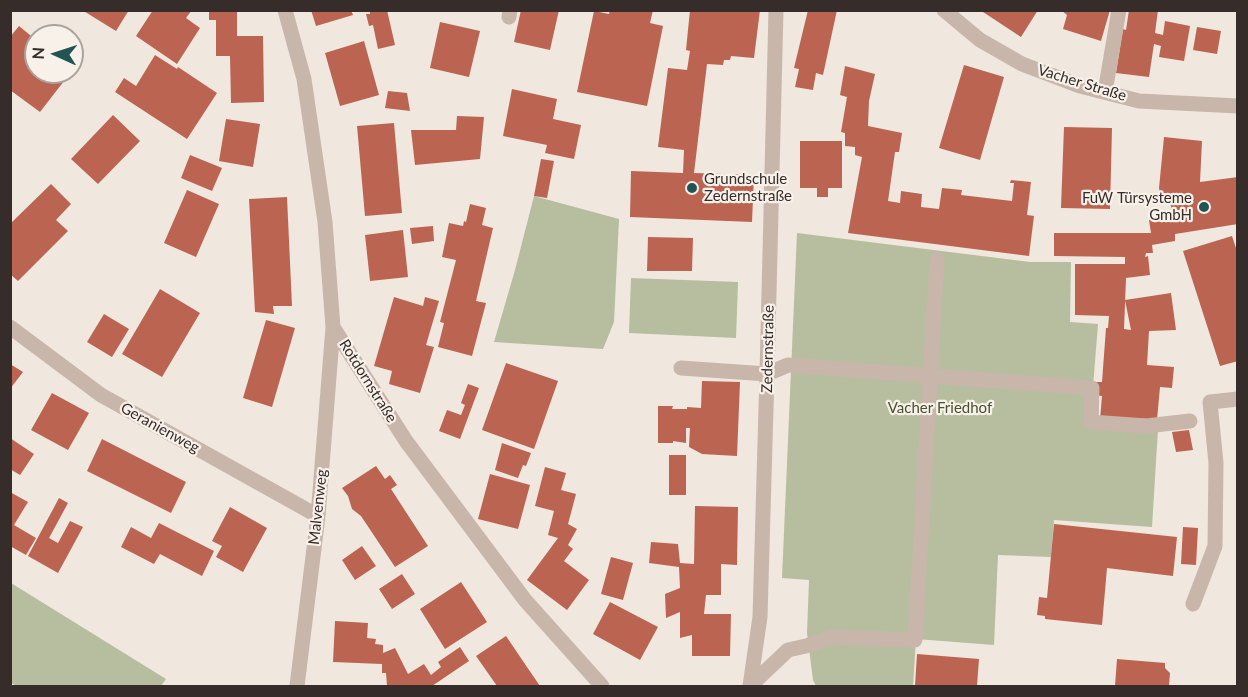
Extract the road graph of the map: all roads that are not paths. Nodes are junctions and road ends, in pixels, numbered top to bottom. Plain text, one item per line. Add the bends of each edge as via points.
1 (285, 10) edge
2 (776, 10) edge
3 (944, 10) edge
4 (1119, 10) edge
5 (1105, 92) junction
6 (1238, 106) edge
7 (937, 259) dead end
8 (10, 327) edge
9 (333, 327) junction
10 (681, 368) dead end
11 (767, 374) junction
12 (930, 376) junction
13 (1238, 399) edge
14 (1190, 421) dead end
15 (318, 516) junction
16 (1193, 604) dead end
17 (297, 687) edge
18 (602, 687) edge
19 (750, 687) edge

1 - 9 street, Rotdornstraße via 304,79 325,222
2 - 11 street, Zedernstraße
3 - 5 street, Vacher Straße via 980,40 1022,64
4 - 5 street
5 - 6 street, Vacher Straße via 1139,101
7 - 12 street
8 - 15 street, Geranienweg via 101,395
9 - 15 street, Malvenweg
9 - 18 street, Rotdornstraße via 406,441 525,600
10 - 11 street
11 - 12 street via 788,365
11 - 19 street, Zedernstraße via 760,617
12 - 14 street via 1092,388 1091,422 1146,426
12 - 19 street via 915,640 832,637 788,650
13 - 16 street via 1210,402 1216,463 1215,546
15 - 17 street, Malvenweg

